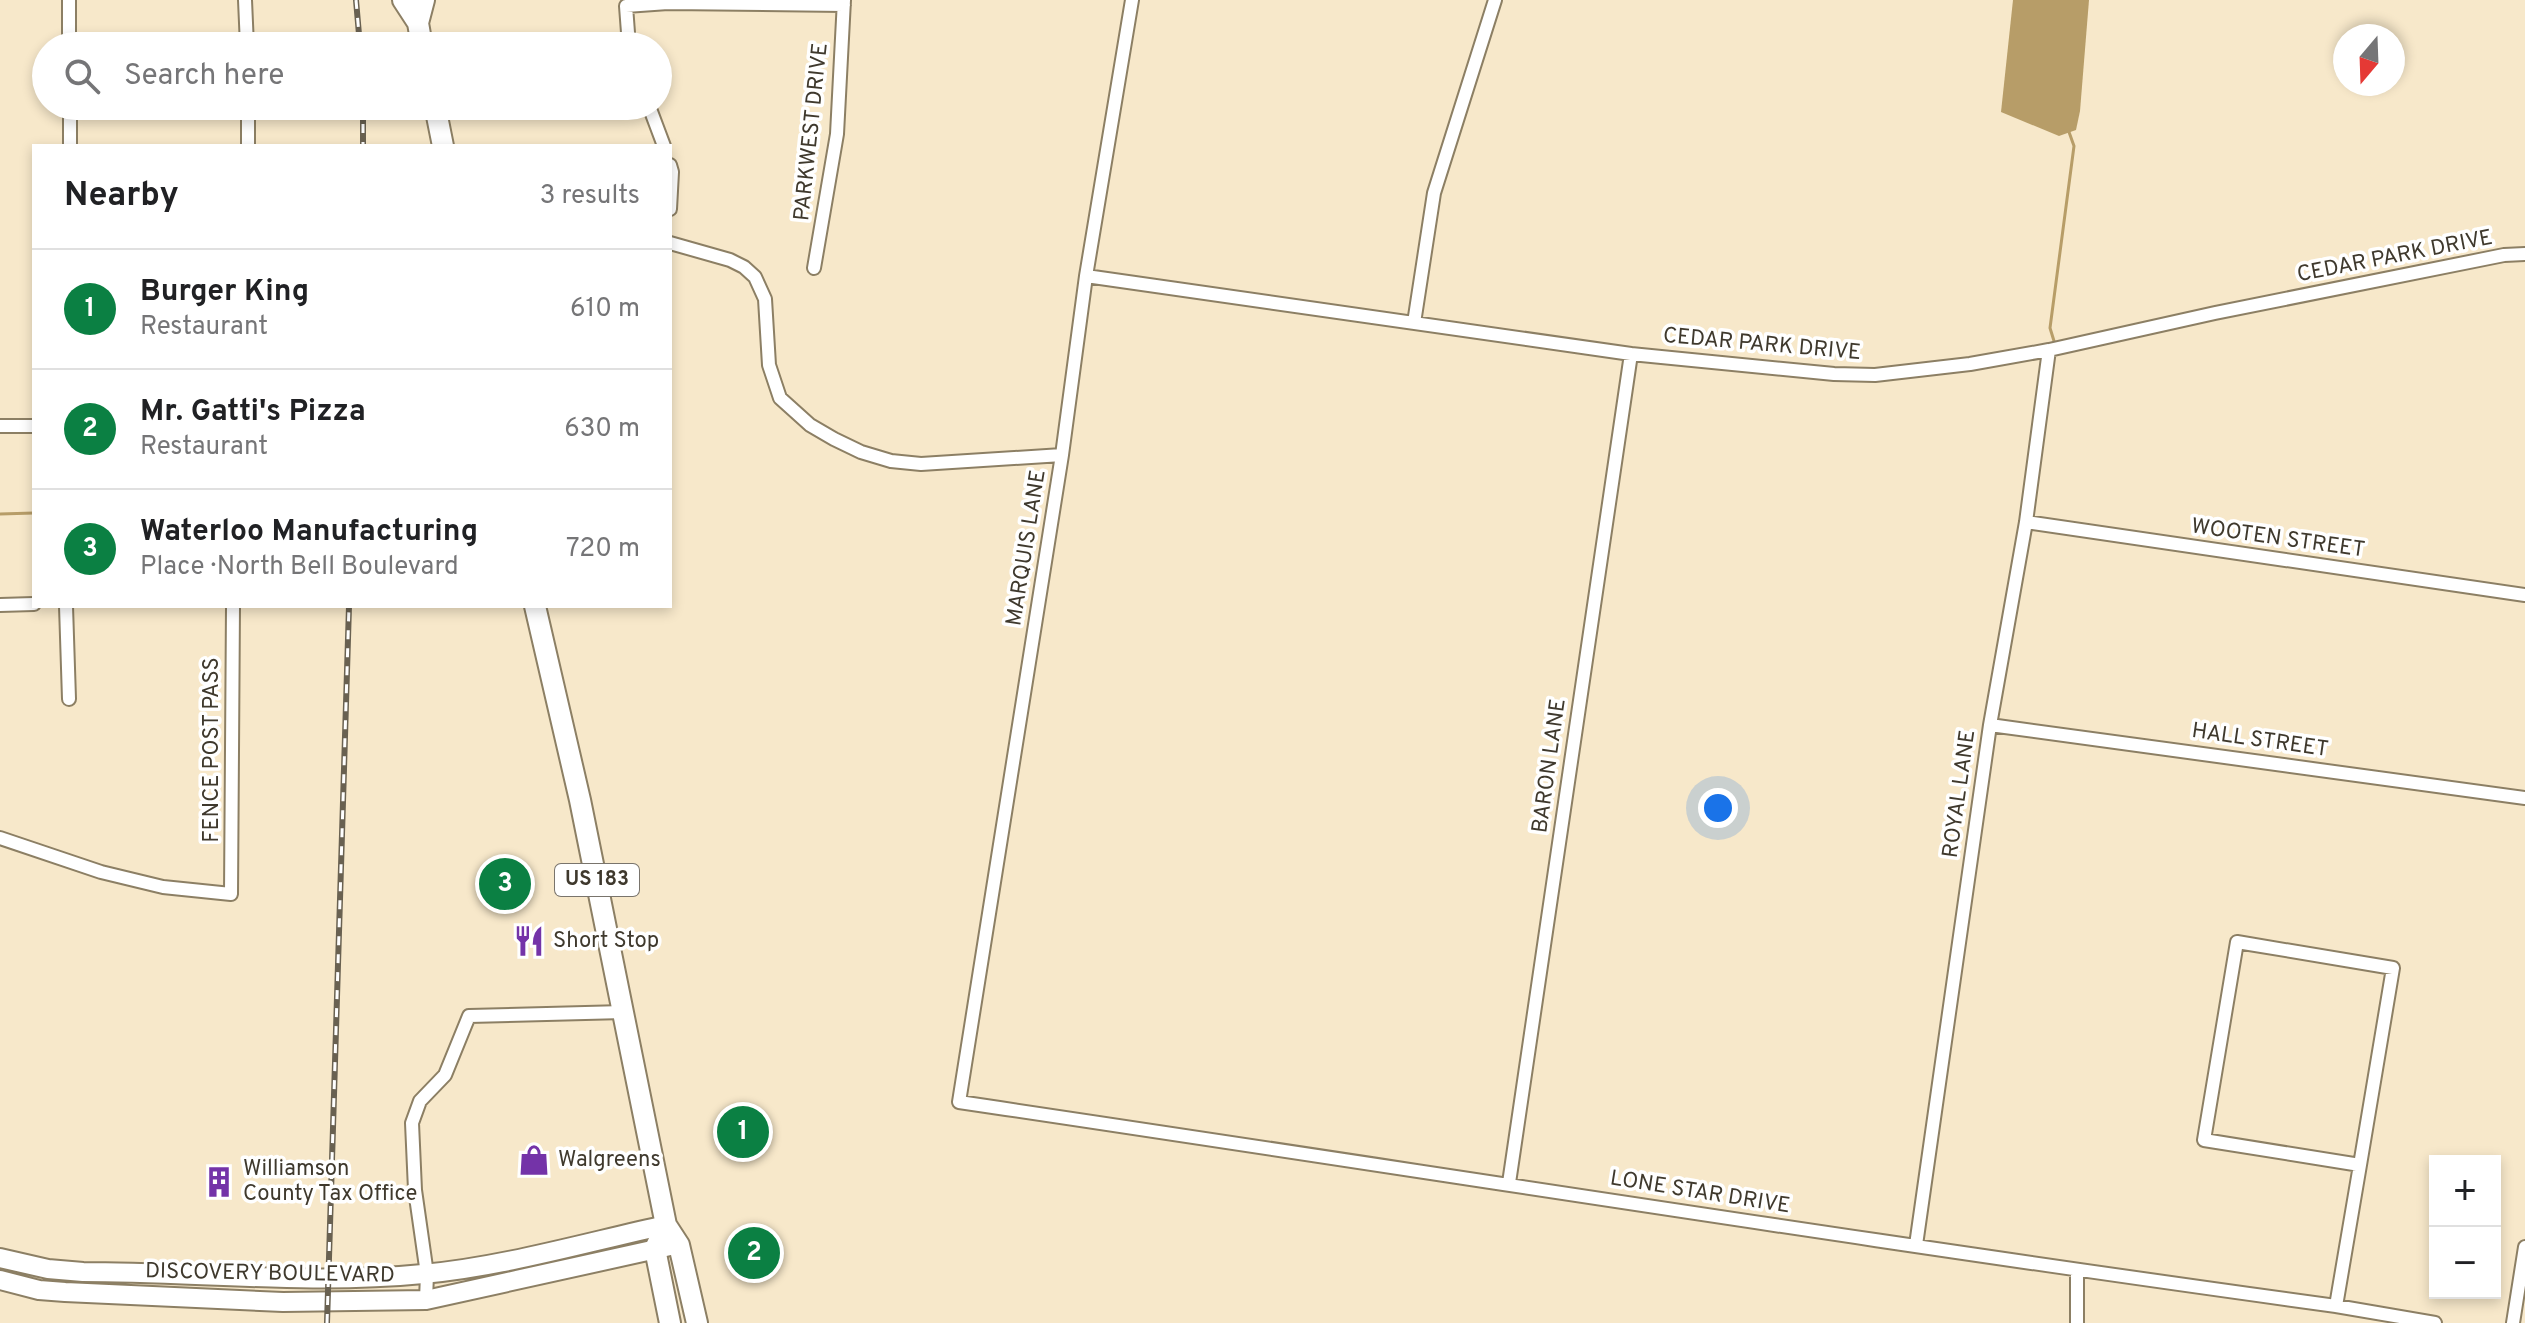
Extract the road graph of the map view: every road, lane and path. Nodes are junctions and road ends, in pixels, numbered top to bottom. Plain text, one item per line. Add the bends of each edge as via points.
1 (69, 0) edge
2 (245, 0) edge
3 (403, 0) edge
4 (424, 0) edge
5 (1132, 0) edge
6 (1495, 0) edge
7 (844, 2) edge
8 (418, 23) junction
9 (69, 32) edge
10 (246, 32) edge
11 (420, 32) edge
12 (628, 32) edge
13 (70, 120) edge
14 (248, 120) edge
15 (438, 120) edge
16 (654, 120) edge
17 (70, 144) edge
18 (248, 144) edge
19 (443, 144) edge
20 (663, 144) edge
21 (672, 244) edge
22 (2525, 254) edge
23 (814, 268) dead end
24 (1086, 276) junction
25 (1414, 323) junction
26 (2049, 350) junction
27 (1631, 354) junction
28 (0, 426) edge
29 (32, 426) edge
30 (1062, 455) junction
31 (2026, 522) junction
32 (2525, 595) edge
33 (32, 604) edge
34 (0, 605) edge
35 (66, 608) edge
36 (233, 608) edge
37 (535, 608) edge
38 (69, 699) dead end
39 (1990, 725) junction
40 (2525, 798) edge
41 (0, 838) edge
42 (624, 1012) junction
43 (959, 1102) joint
44 (2360, 1165) junction
45 (1509, 1183) junction
46 (666, 1225) junction
47 (679, 1245) junction
48 (1916, 1245) junction
49 (2525, 1247) edge
50 (655, 1249) junction
51 (0, 1258) edge
52 (2077, 1270) junction
53 (427, 1274) junction
54 (0, 1280) edge
55 (426, 1300) junction
56 (2336, 1306) junction
57 (670, 1323) edge
58 (697, 1323) edge
59 (2077, 1323) edge
60 (2435, 1323) edge
61 (2513, 1323) edge

1 - 9 street
2 - 10 street
3 - 8 main road
4 - 8 main road
5 - 24 street, MARQUIS LANE
6 - 25 street via 1434,193
7 - 12 street via 626,6
7 - 23 street, PARKWEST DRIVE via 837,134
8 - 11 main road
13 - 17 street
14 - 18 street
15 - 19 main road
16 - 20 street
21 - 30 street via 730,260 755,277 765,299 769,365 780,398 834,439 891,461 921,464
22 - 26 street, CEDAR PARK DRIVE
24 - 25 street, CEDAR PARK DRIVE
24 - 30 street, MARQUIS LANE
25 - 27 street, CEDAR PARK DRIVE
26 - 27 street, CEDAR PARK DRIVE via 1875,375
26 - 31 street, ROYAL LANE
27 - 45 street, BARON LANE
28 - 29 street
30 - 43 street, MARQUIS LANE
31 - 32 street, WOOTEN STREET
31 - 39 street, ROYAL LANE
33 - 34 street
35 - 38 street
36 - 41 street, FENCE POST PASS via 231,894 163,887 101,872
37 - 42 main road, US 183
39 - 40 street, HALL STREET
39 - 48 street, ROYAL LANE
42 - 46 main road, US 183
42 - 53 street via 469,1016 445,1075 420,1101 412,1123
43 - 45 street, LONE STAR DRIVE
44 - 44 street via 2204,1140 2237,942 2393,968
44 - 56 street
45 - 48 street, LONE STAR DRIVE
46 - 47 main road, US 183
46 - 50 main road
46 - 53 street, DISCOVERY BOULEVARD
47 - 50 street, DISCOVERY BOULEVARD
47 - 58 main road, US 183
48 - 52 street, LONE STAR DRIVE
49 - 61 street
50 - 55 street, DISCOVERY BOULEVARD
50 - 57 main road
51 - 53 street, DISCOVERY BOULEVARD via 83,1272 328,1278
52 - 56 street, LONE STAR DRIVE
52 - 59 street
53 - 55 street
54 - 55 street, DISCOVERY BOULEVARD via 65,1292 283,1302
56 - 60 street, LONE STAR DRIVE

